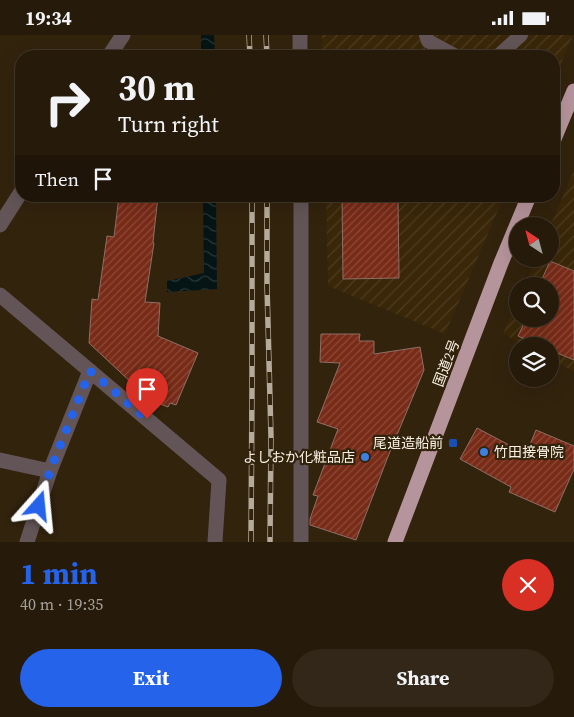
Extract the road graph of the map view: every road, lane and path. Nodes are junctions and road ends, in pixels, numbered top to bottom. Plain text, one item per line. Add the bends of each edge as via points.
1 (123, 35) edge
2 (300, 35) edge
3 (426, 35) edge
4 (521, 35) edge
5 (113, 50) edge
6 (300, 50) edge
7 (445, 50) edge
8 (505, 50) edge
9 (574, 91) edge
10 (560, 125) edge
11 (15, 201) edge
12 (301, 202) edge
13 (527, 202) edge
14 (0, 225) edge
15 (0, 295) edge
16 (90, 371) junction
17 (0, 461) edge
18 (50, 471) junction
19 (27, 542) edge
20 (214, 542) edge
21 (302, 542) edge
22 (395, 542) edge

1 - 5 street
2 - 6 street
3 - 7 lane via 428,41
4 - 8 lane
9 - 10 highway
11 - 14 street
12 - 21 street
13 - 22 highway, 国道2号
15 - 16 street
16 - 18 street
16 - 20 street via 219,480
17 - 18 street
18 - 19 street

